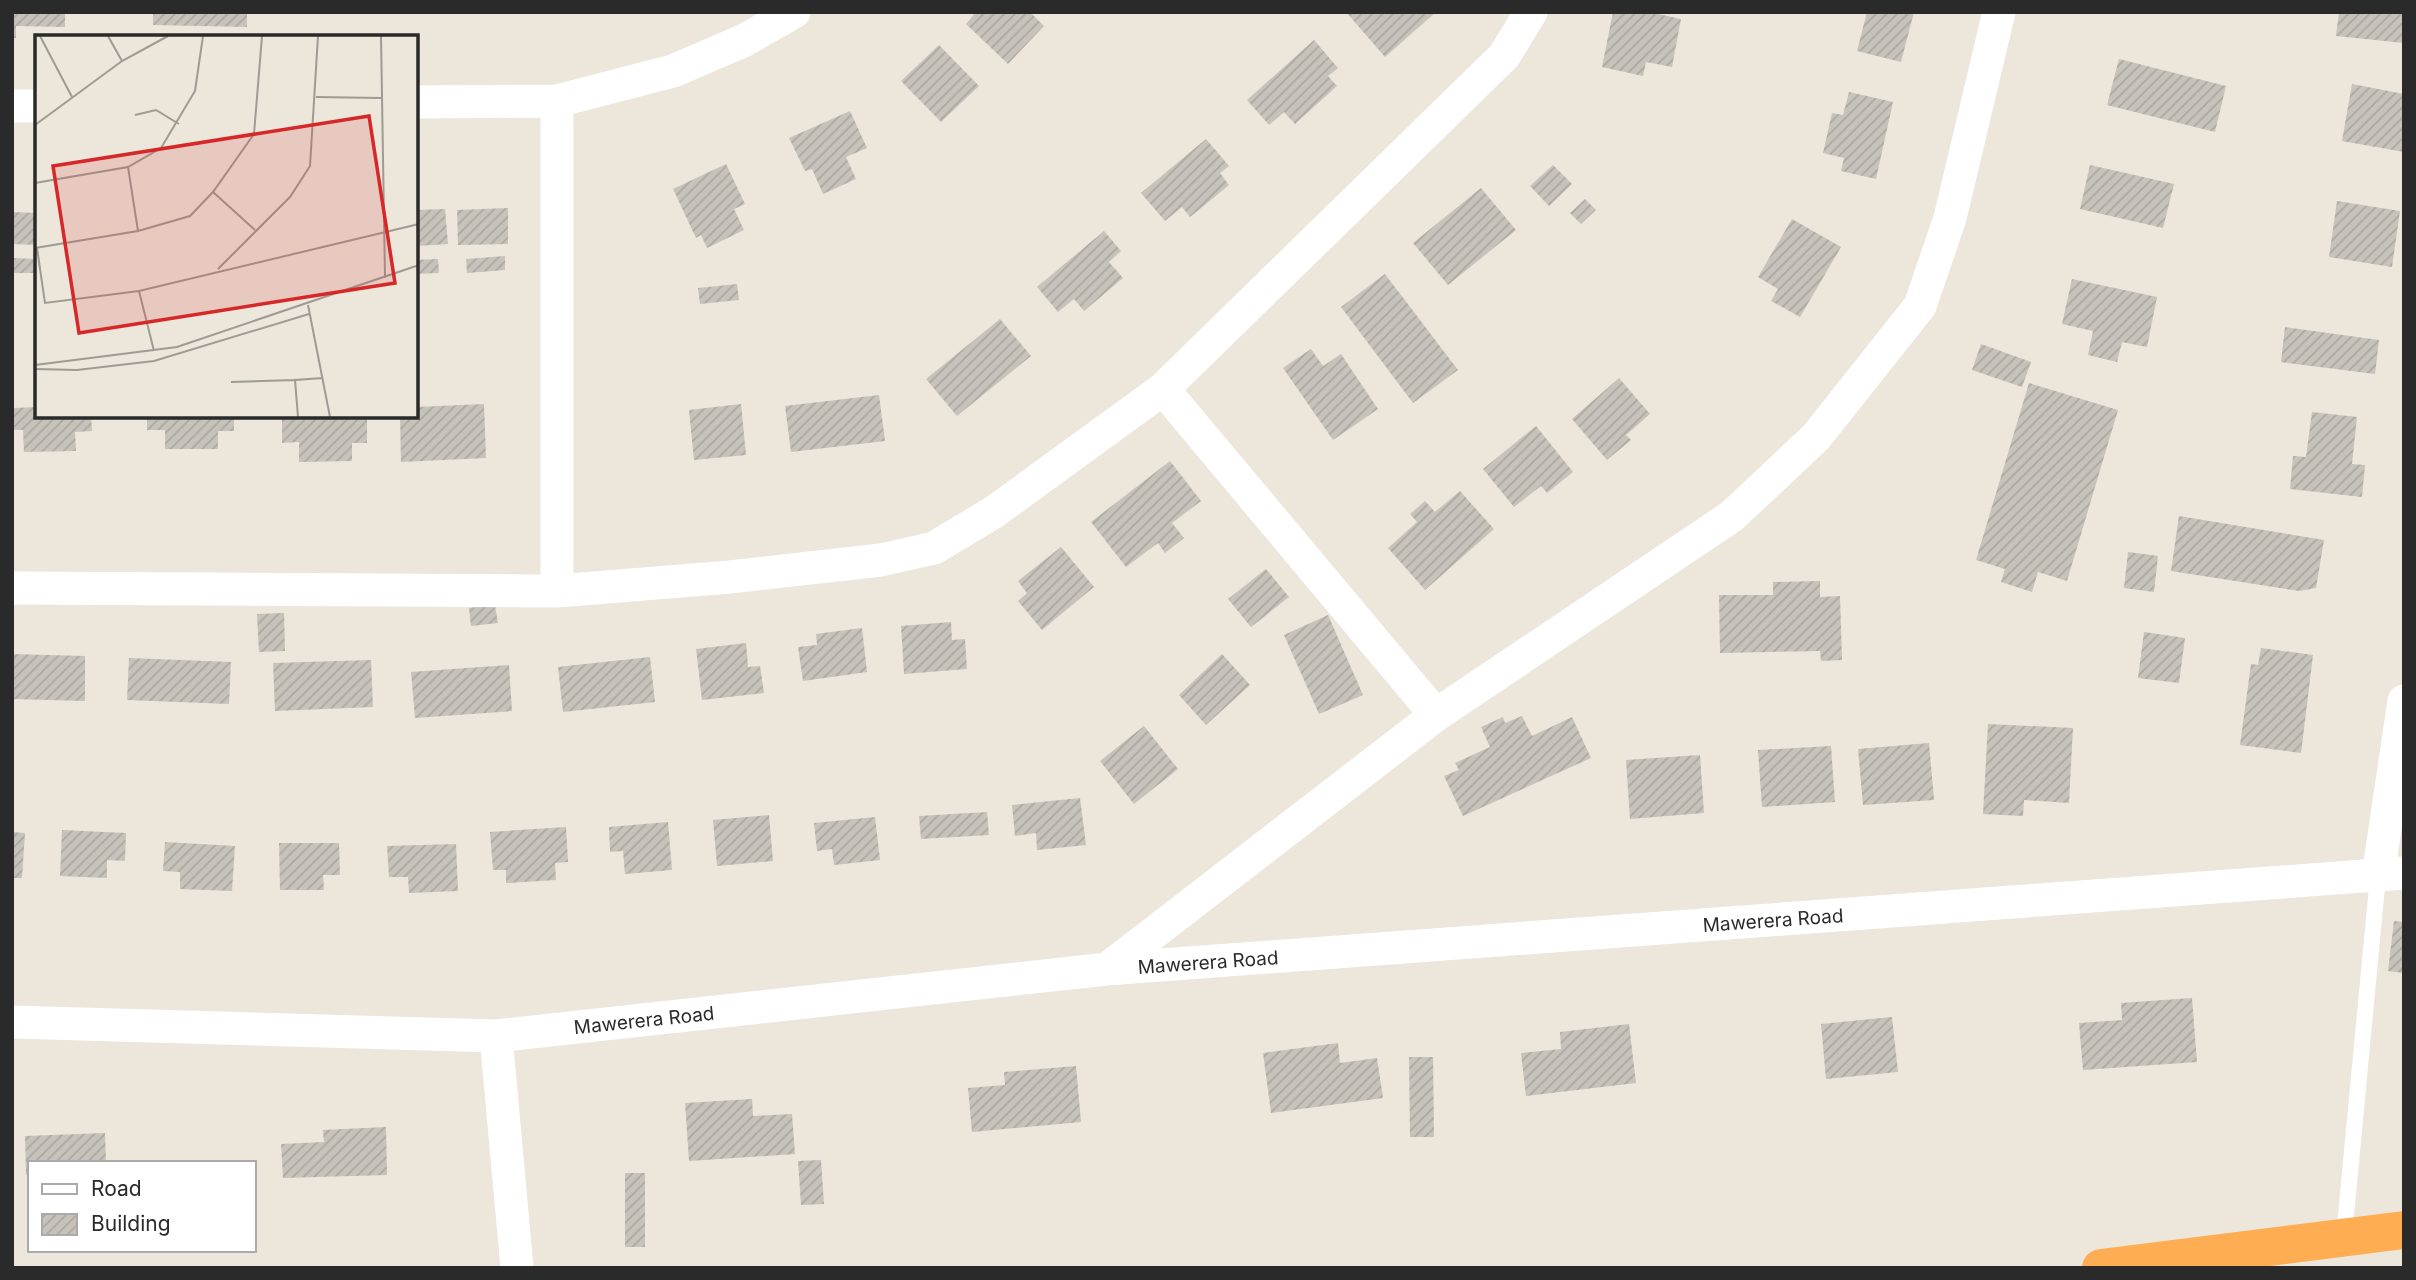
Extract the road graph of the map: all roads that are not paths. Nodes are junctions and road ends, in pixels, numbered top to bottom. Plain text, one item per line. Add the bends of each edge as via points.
1 (794, 12) edge
2 (1531, 12) edge
3 (1999, 12) edge
4 (557, 101) junction
5 (418, 102) edge
6 (12, 106) edge
7 (35, 106) edge
8 (1163, 389) junction
9 (12, 588) edge
10 (557, 591) junction
11 (2404, 701) edge
12 (1436, 716) junction
13 (2391, 874) edge
14 (1107, 969) junction
15 (12, 1022) edge
16 (496, 1036) junction
17 (2404, 1230) edge
18 (2344, 1236) junction
19 (517, 1268) edge
20 (2101, 1268) edge

1 - 4 street via 745,40 673,71
2 - 8 street via 1504,56
3 - 12 street via 1950,218 1920,306 1816,437 1731,516
4 - 5 street
4 - 10 street
6 - 7 street
8 - 10 street via 994,512 934,548 840,565
8 - 12 street
9 - 10 street
11 - 13 street
12 - 14 street
13 - 14 street, Mawerera Road
13 - 18 lane
14 - 16 street, Mawerera Road
15 - 16 street, Mawerera Road
16 - 19 street
17 - 18 highway
18 - 20 highway

